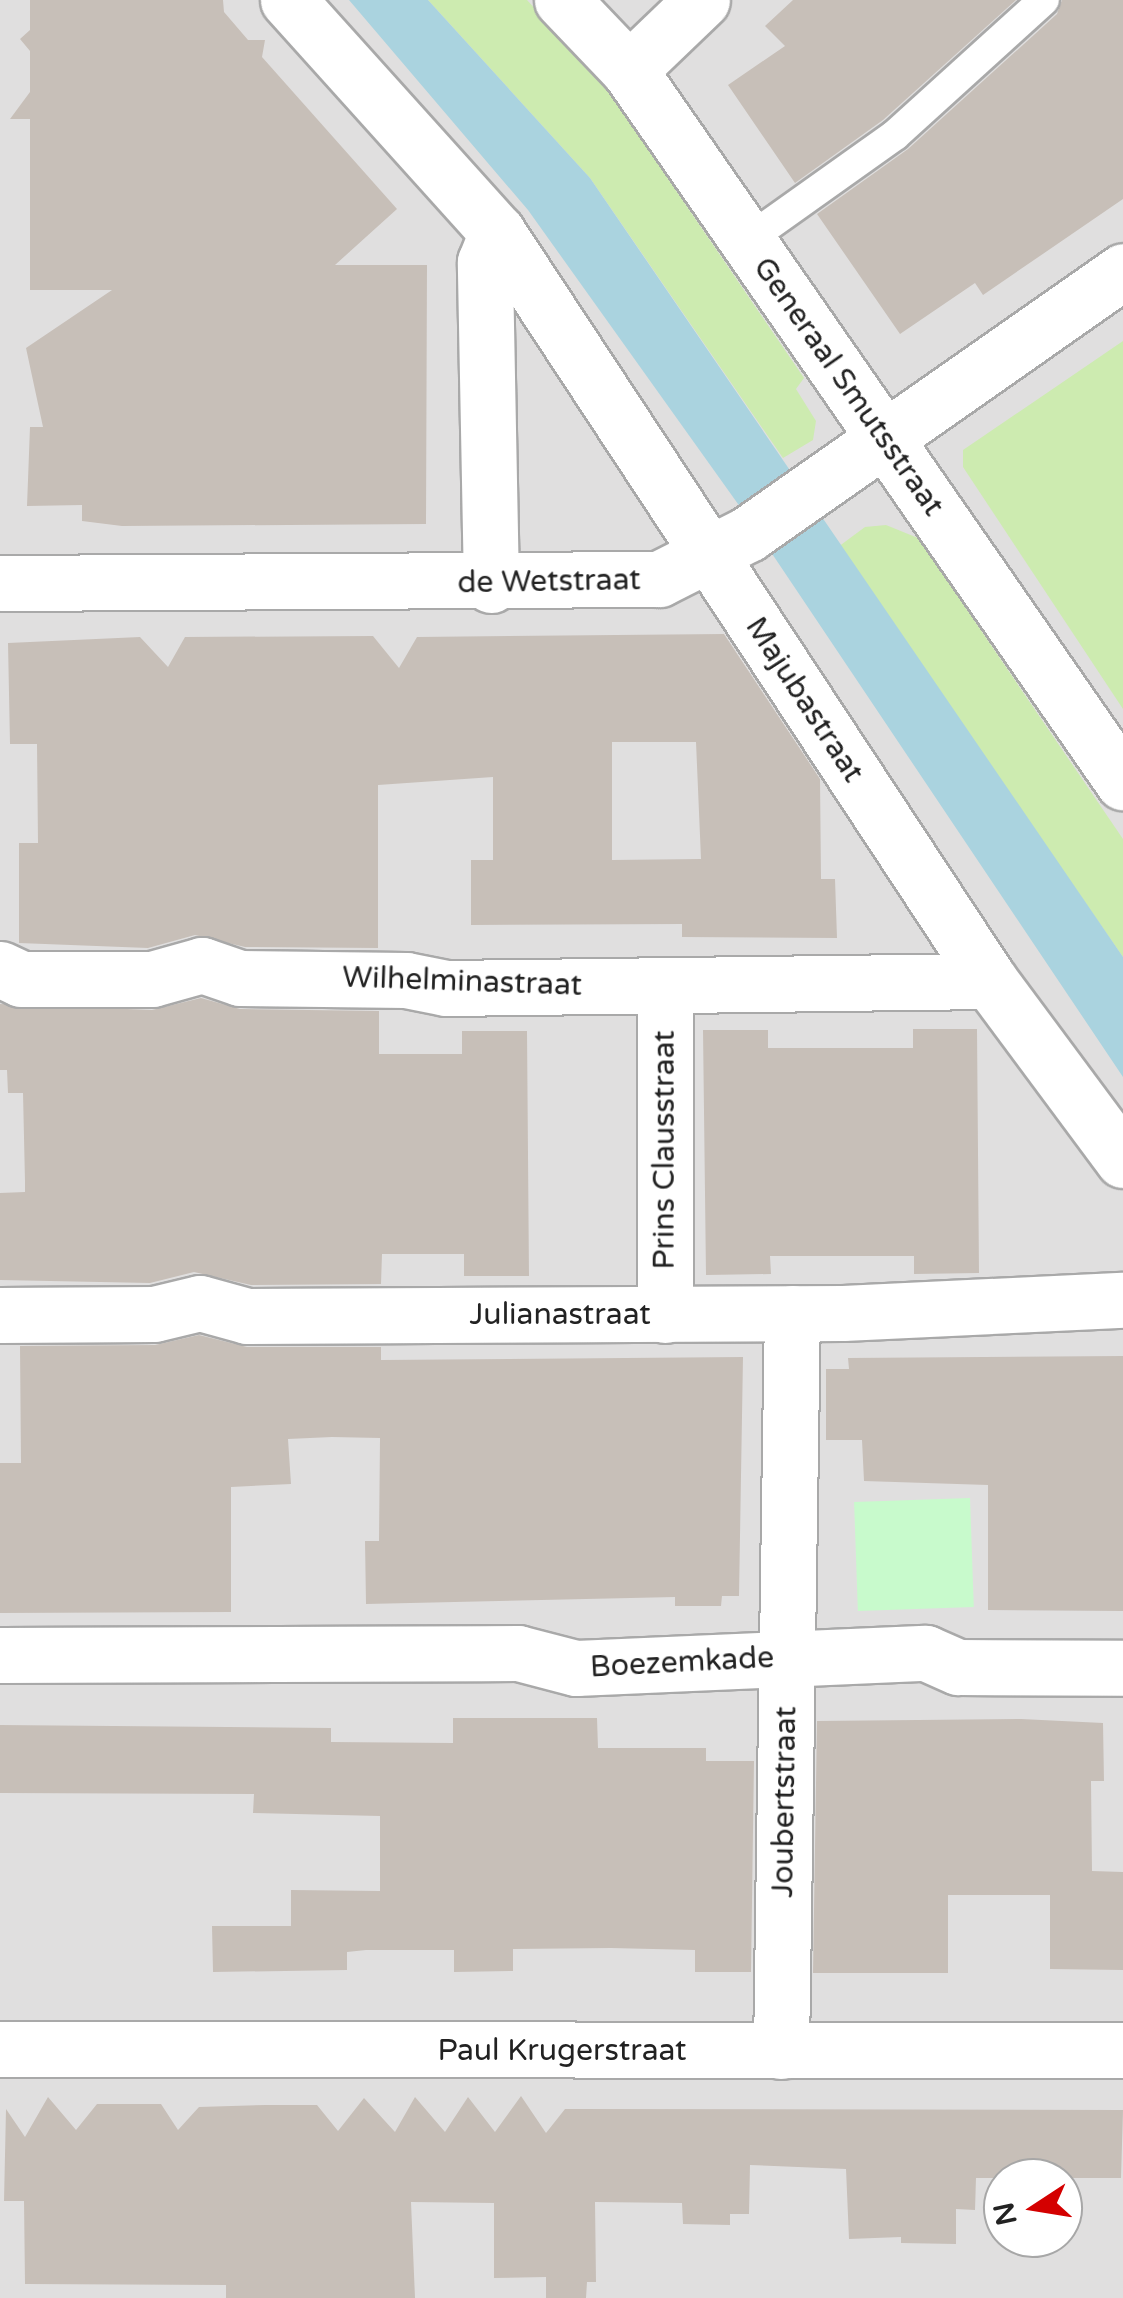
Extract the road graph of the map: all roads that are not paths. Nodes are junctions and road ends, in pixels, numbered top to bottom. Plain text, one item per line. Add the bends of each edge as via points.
1 (288, 0) edge
2 (562, 0) edge
3 (702, 0) edge
4 (1044, 0) edge
5 (629, 70) junction
6 (497, 232) junction
7 (746, 241) junction
8 (1123, 271) edge
9 (880, 434) junction
10 (728, 545) junction
11 (0, 583) edge
12 (491, 585) junction
13 (1123, 782) edge
14 (0, 969) edge
15 (990, 981) junction
16 (665, 985) junction
17 (1123, 1160) edge
18 (1123, 1300) edge
19 (792, 1313) junction
20 (0, 1315) edge
21 (665, 1315) junction
22 (0, 1655) edge
23 (788, 1657) junction
24 (1123, 1668) edge
25 (0, 2049) edge
26 (1123, 2050) edge
27 (781, 2051) junction

1 - 6 street, Majubastraat
2 - 5 street, Generaal Smutsstraat
3 - 5 street
4 - 7 lane via 895,135
5 - 7 street, Generaal Smutsstraat
6 - 10 street, Majubastraat
6 - 12 street via 485,262
7 - 9 street, Generaal Smutsstraat
8 - 9 street, de Wetstraat
9 - 10 street, de Wetstraat via 824,484
9 - 13 street, Generaal Smutsstraat
10 - 12 street, de Wetstraat via 660,579
10 - 15 street, Majubastraat
11 - 12 street, de Wetstraat
14 - 16 street, Wilhelminastraat via 21,979 152,980 202,965 240,978 406,980 446,988
15 - 16 street, Wilhelminastraat
15 - 17 street, Majubastraat
16 - 21 street, Prins Clausstraat
18 - 19 street, Julianastraat
19 - 21 street, Julianastraat
19 - 23 street, Joubertstraat
20 - 21 street, Julianastraat via 154,1314 200,1303 246,1316
22 - 23 street, Boezemkade via 518,1653 576,1668
23 - 24 street, Boezemkade via 926,1653 958,1667
23 - 27 street, Joubertstraat
25 - 27 street, Paul Krugerstraat
26 - 27 street, Paul Krugerstraat

